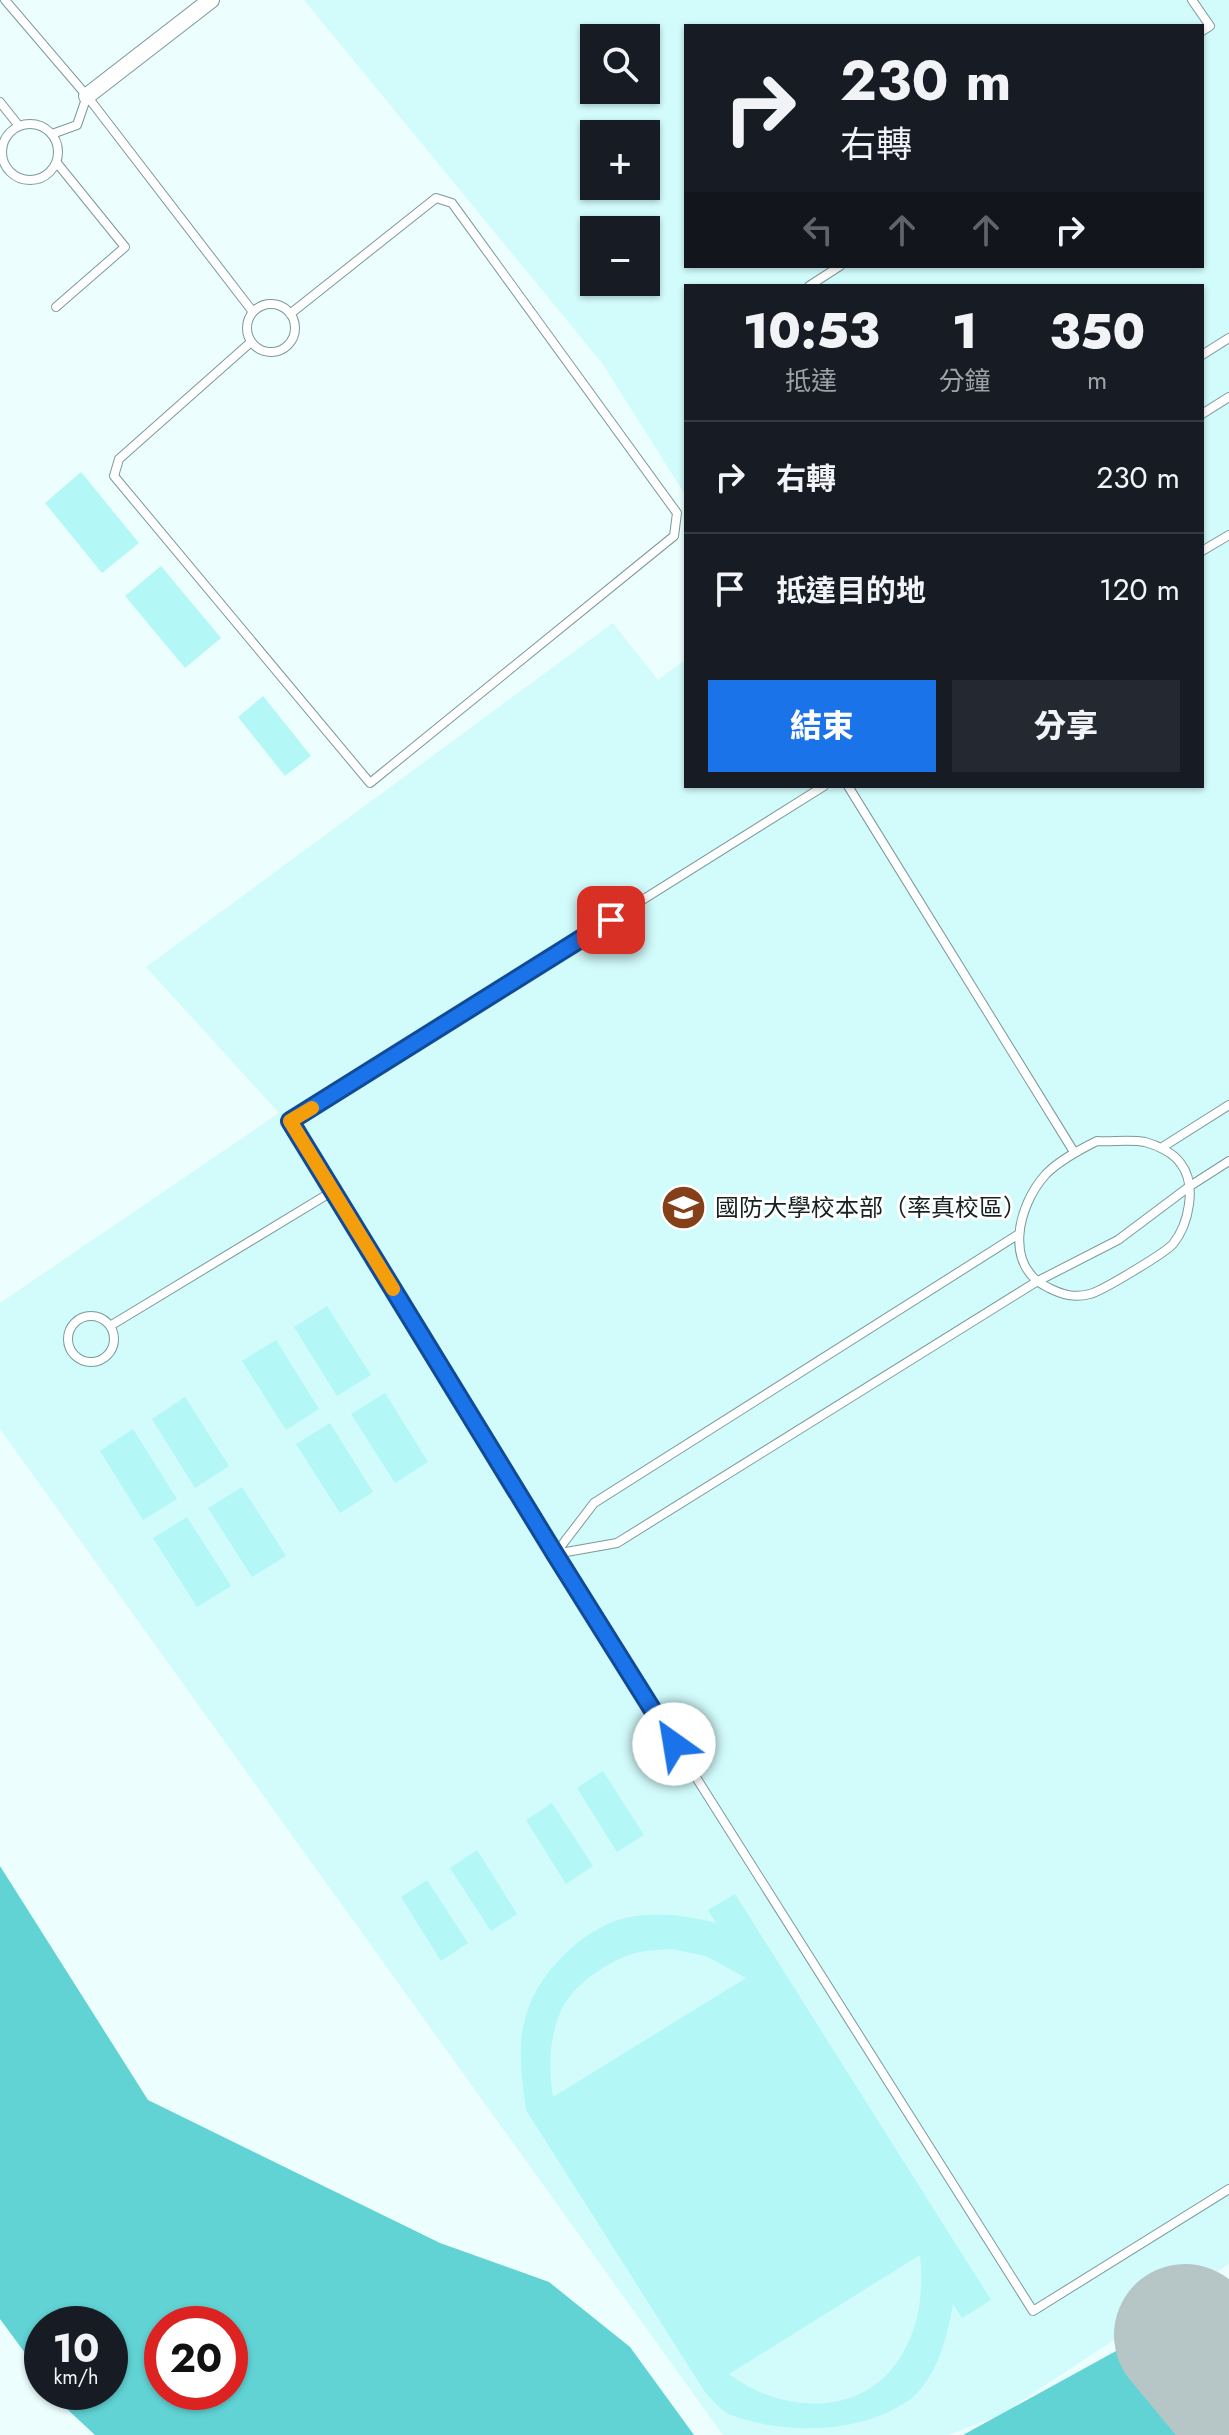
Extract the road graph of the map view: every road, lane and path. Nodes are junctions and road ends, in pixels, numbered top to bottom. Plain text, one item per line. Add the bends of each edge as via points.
1 (5, 0) edge
2 (211, 0) edge
3 (1192, 0) edge
4 (1204, 30) edge
5 (87, 96) junction
6 (0, 102) edge
7 (19, 126) junction
8 (52, 134) junction
9 (57, 163) junction
10 (837, 268) edge
11 (812, 284) edge
12 (56, 307) dead end
13 (253, 312) junction
14 (290, 314) junction
15 (1229, 338) edge
16 (251, 342) junction
17 (1204, 354) edge
18 (1229, 397) edge
19 (1204, 413) edge
20 (1229, 535) edge
21 (1204, 550) edge
22 (821, 788) edge
23 (849, 788) edge
24 (1229, 1105) edge
25 (1161, 1148) junction
26 (1074, 1152) junction
27 (1229, 1161) edge
28 (1190, 1186) junction
29 (333, 1191) junction
30 (1019, 1234) junction
31 (1036, 1282) junction
32 (110, 1326) junction
33 (555, 1554) junction
34 (1229, 2189) edge

1 - 5 lane
2 - 5 street
3 - 4 lane via 1210,26
5 - 8 lane via 77,125
5 - 13 lane
6 - 7 lane
7 - 8 lane via 30,124
7 - 9 lane via 2,148 11,174 38,180
8 - 9 lane
9 - 12 lane via 125,247
10 - 11 lane
13 - 14 lane via 272,304
13 - 16 lane via 247,332
14 - 16 lane via 294,335 280,351 259,349
14 - 16 lane via 436,198 452,203 677,513 674,536 370,783 114,476 119,459
15 - 17 lane
18 - 19 lane
20 - 21 lane
22 - 29 lane via 290,1121
23 - 26 lane
24 - 25 lane
25 - 26 lane via 1097,1141
25 - 28 lane via 1181,1163
26 - 30 lane via 1046,1175 1027,1205
27 - 28 lane
28 - 31 lane via 1118,1240
28 - 31 lane via 1187,1217 1172,1245 1138,1267 1092,1294 1066,1296
29 - 32 lane
29 - 33 lane
30 - 31 lane via 1021,1261
30 - 33 lane via 594,1503
31 - 33 lane via 617,1543
32 - 32 lane via 87,1315 75,1321 68,1346 76,1358 101,1361 115,1338
33 - 34 lane via 1033,2311

